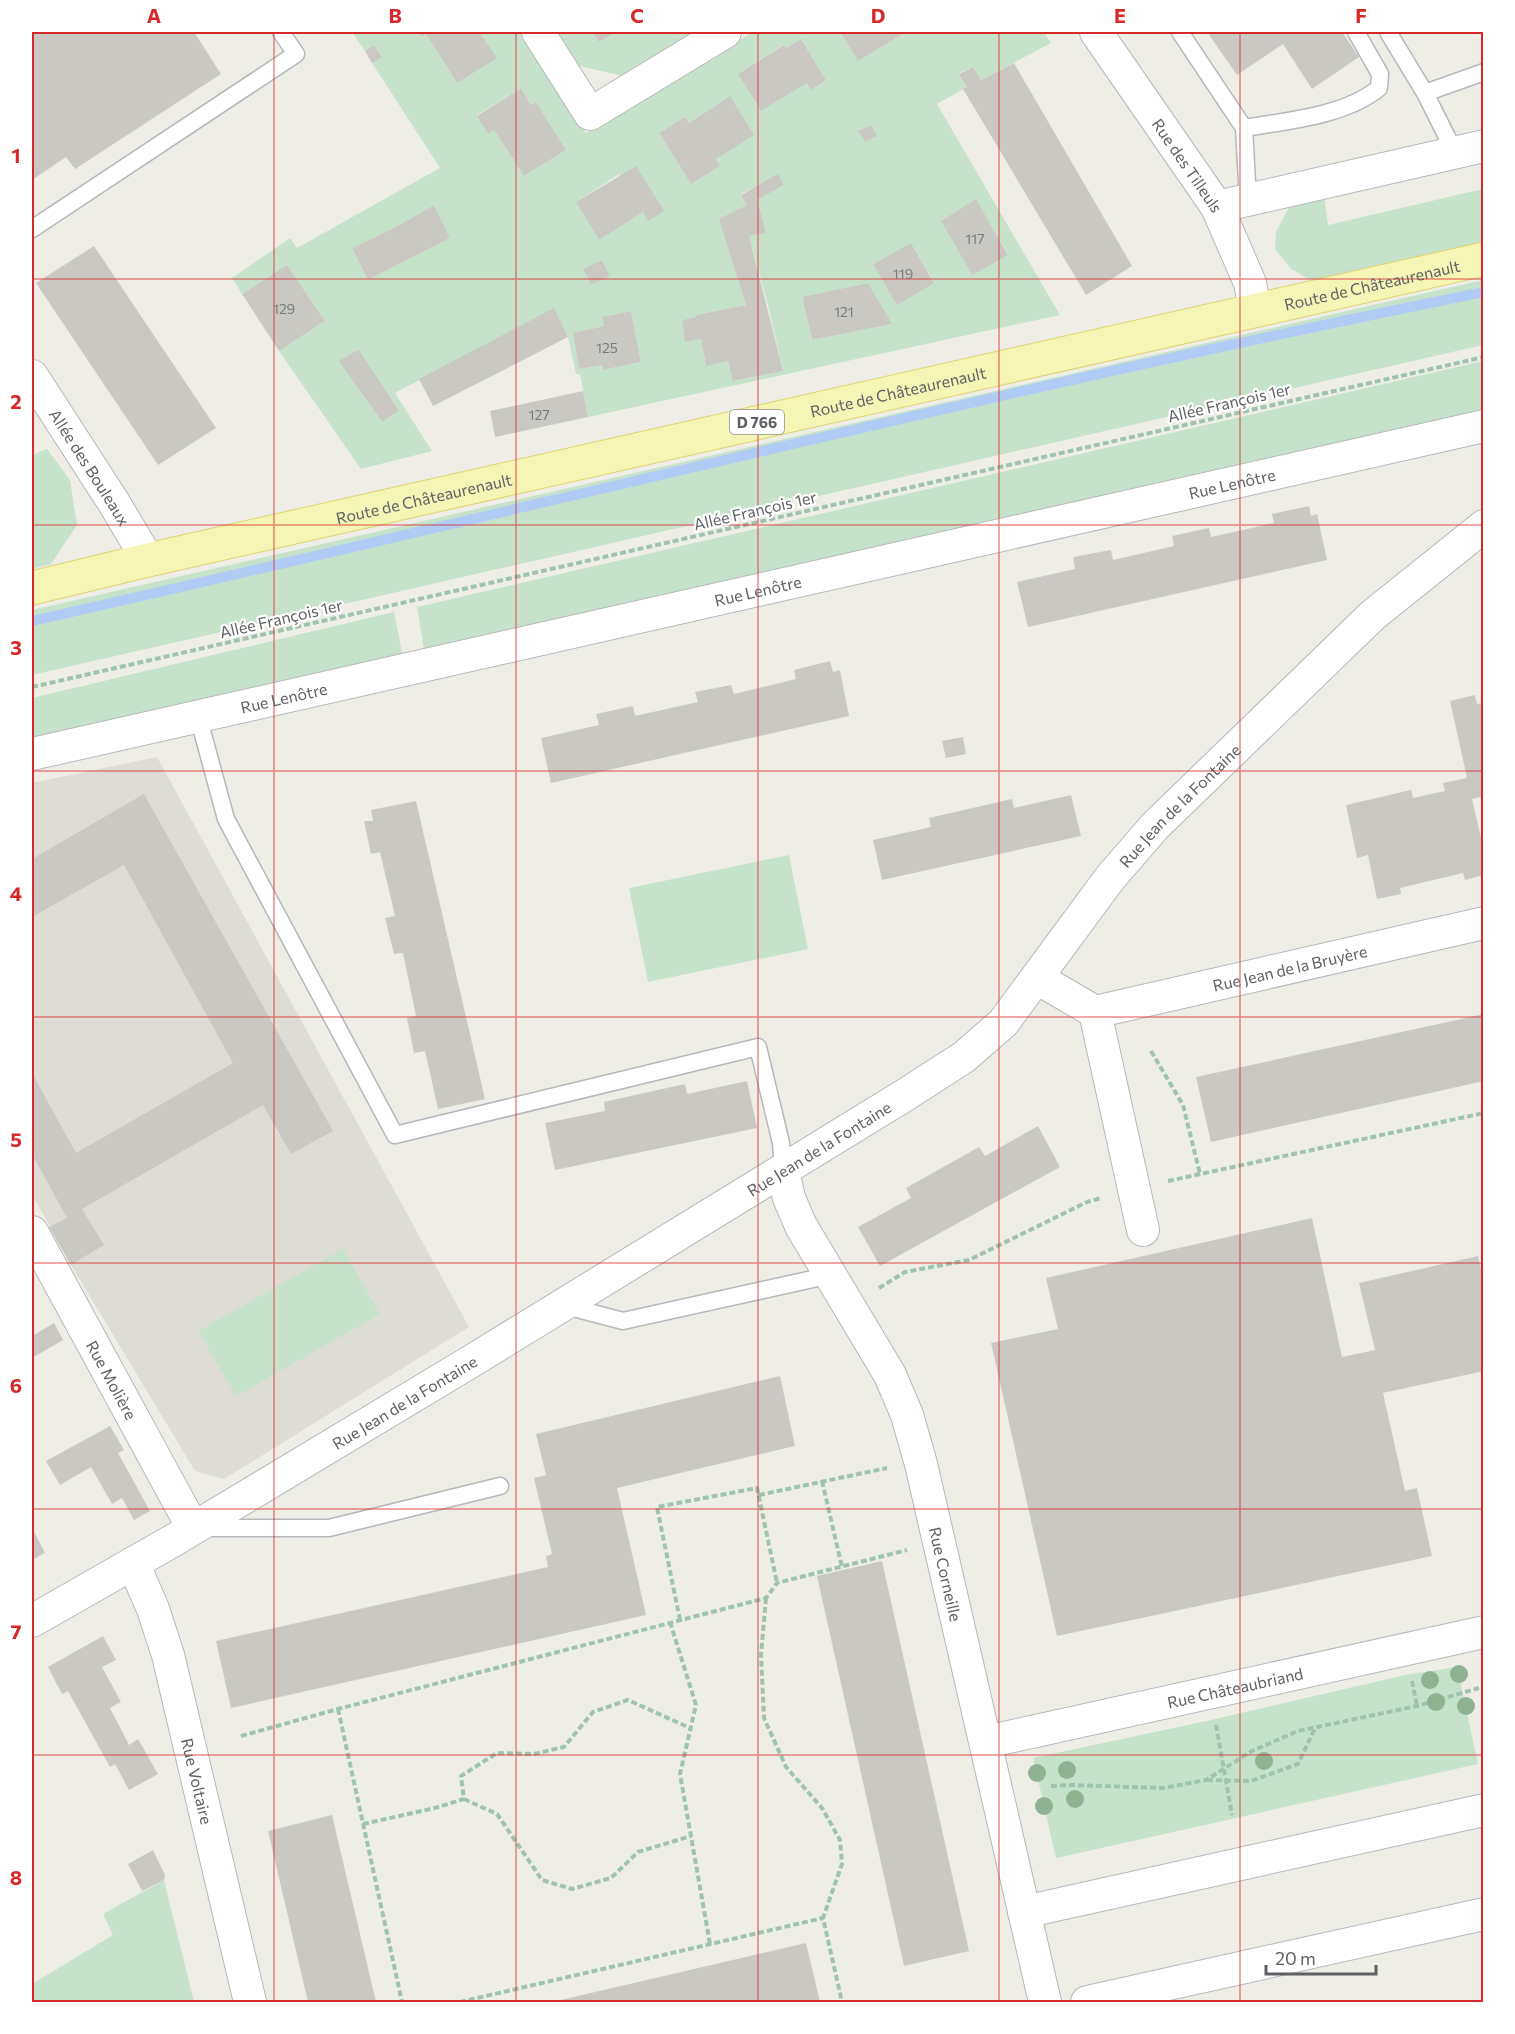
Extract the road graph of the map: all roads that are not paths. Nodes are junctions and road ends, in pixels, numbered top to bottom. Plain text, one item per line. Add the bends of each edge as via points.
1 (281, 32) edge
2 (538, 32) edge
3 (724, 32) edge
4 (1096, 32) edge
5 (1180, 32) edge
6 (1356, 32) edge
7 (1388, 32) edge
8 (1484, 72) edge
9 (1425, 93) junction
10 (1244, 128) junction
11 (1469, 149) edge
12 (1248, 200) junction
13 (1217, 207) junction
14 (32, 229) edge
15 (1484, 260) edge
16 (1256, 310) junction
17 (32, 376) edge
18 (1484, 426) edge
19 (1484, 526) edge
20 (148, 560) junction
21 (32, 588) edge
22 (198, 716) junction
23 (32, 754) edge
24 (1484, 923) edge
25 (1037, 978) junction
26 (1095, 1012) junction
27 (783, 1170) junction
28 (1143, 1230) dead end
29 (32, 1232) edge
30 (831, 1275) junction
31 (561, 1305) junction
32 (500, 1486) dead end
33 (194, 1528) junction
34 (133, 1563) junction
35 (32, 1621) edge
36 (1484, 1632) edge
37 (986, 1742) junction
38 (1484, 1810) edge
39 (1024, 1912) junction
40 (1484, 1914) edge
41 (250, 2002) edge
42 (1045, 2002) edge
43 (1088, 2002) edge

1 - 14 lane via 296,54
2 - 3 street via 590,114
4 - 13 street, Rue des Tilleuls
5 - 10 lane
6 - 10 lane via 1380,74 1379,88 1360,100 1325,112
7 - 9 lane
8 - 9 lane
9 - 11 lane
10 - 12 lane
11 - 12 street
12 - 13 street
13 - 16 street, Rue des Tilleuls via 1250,283
15 - 16 main road, Route de Châteaurenault / D 766
16 - 20 main road, Route de Châteaurenault / D 766
17 - 20 street, Allée des Bouleaux
18 - 22 street, Rue Lenôtre
19 - 25 street, Rue Jean de la Fontaine via 1373,615 1155,826 1110,878
20 - 21 main road, Route de Châteaurenault / D 766
22 - 23 street, Rue Lenôtre
22 - 27 lane via 226,819 394,1135 758,1047 781,1143
24 - 26 street, Rue Jean de la Bruyère
25 - 26 street
25 - 27 street, Rue Jean de la Fontaine via 1003,1023 964,1057
26 - 28 street
27 - 30 street, Rue Corneille via 801,1226
27 - 31 street, Rue Jean de la Fontaine
29 - 33 street, Rue Molière
30 - 31 lane via 623,1321
30 - 37 street, Rue Corneille via 890,1375 907,1415
31 - 33 street, Rue Jean de la Fontaine
32 - 33 lane via 329,1528
33 - 34 street, Rue Jean de la Fontaine
34 - 35 street, Rue Jean de la Fontaine
34 - 41 street, Rue Voltaire via 168,1655
36 - 37 street, Rue Châteaubriand
37 - 39 street, Rue Corneille
38 - 39 street
39 - 42 street, Rue Corneille
40 - 43 street

